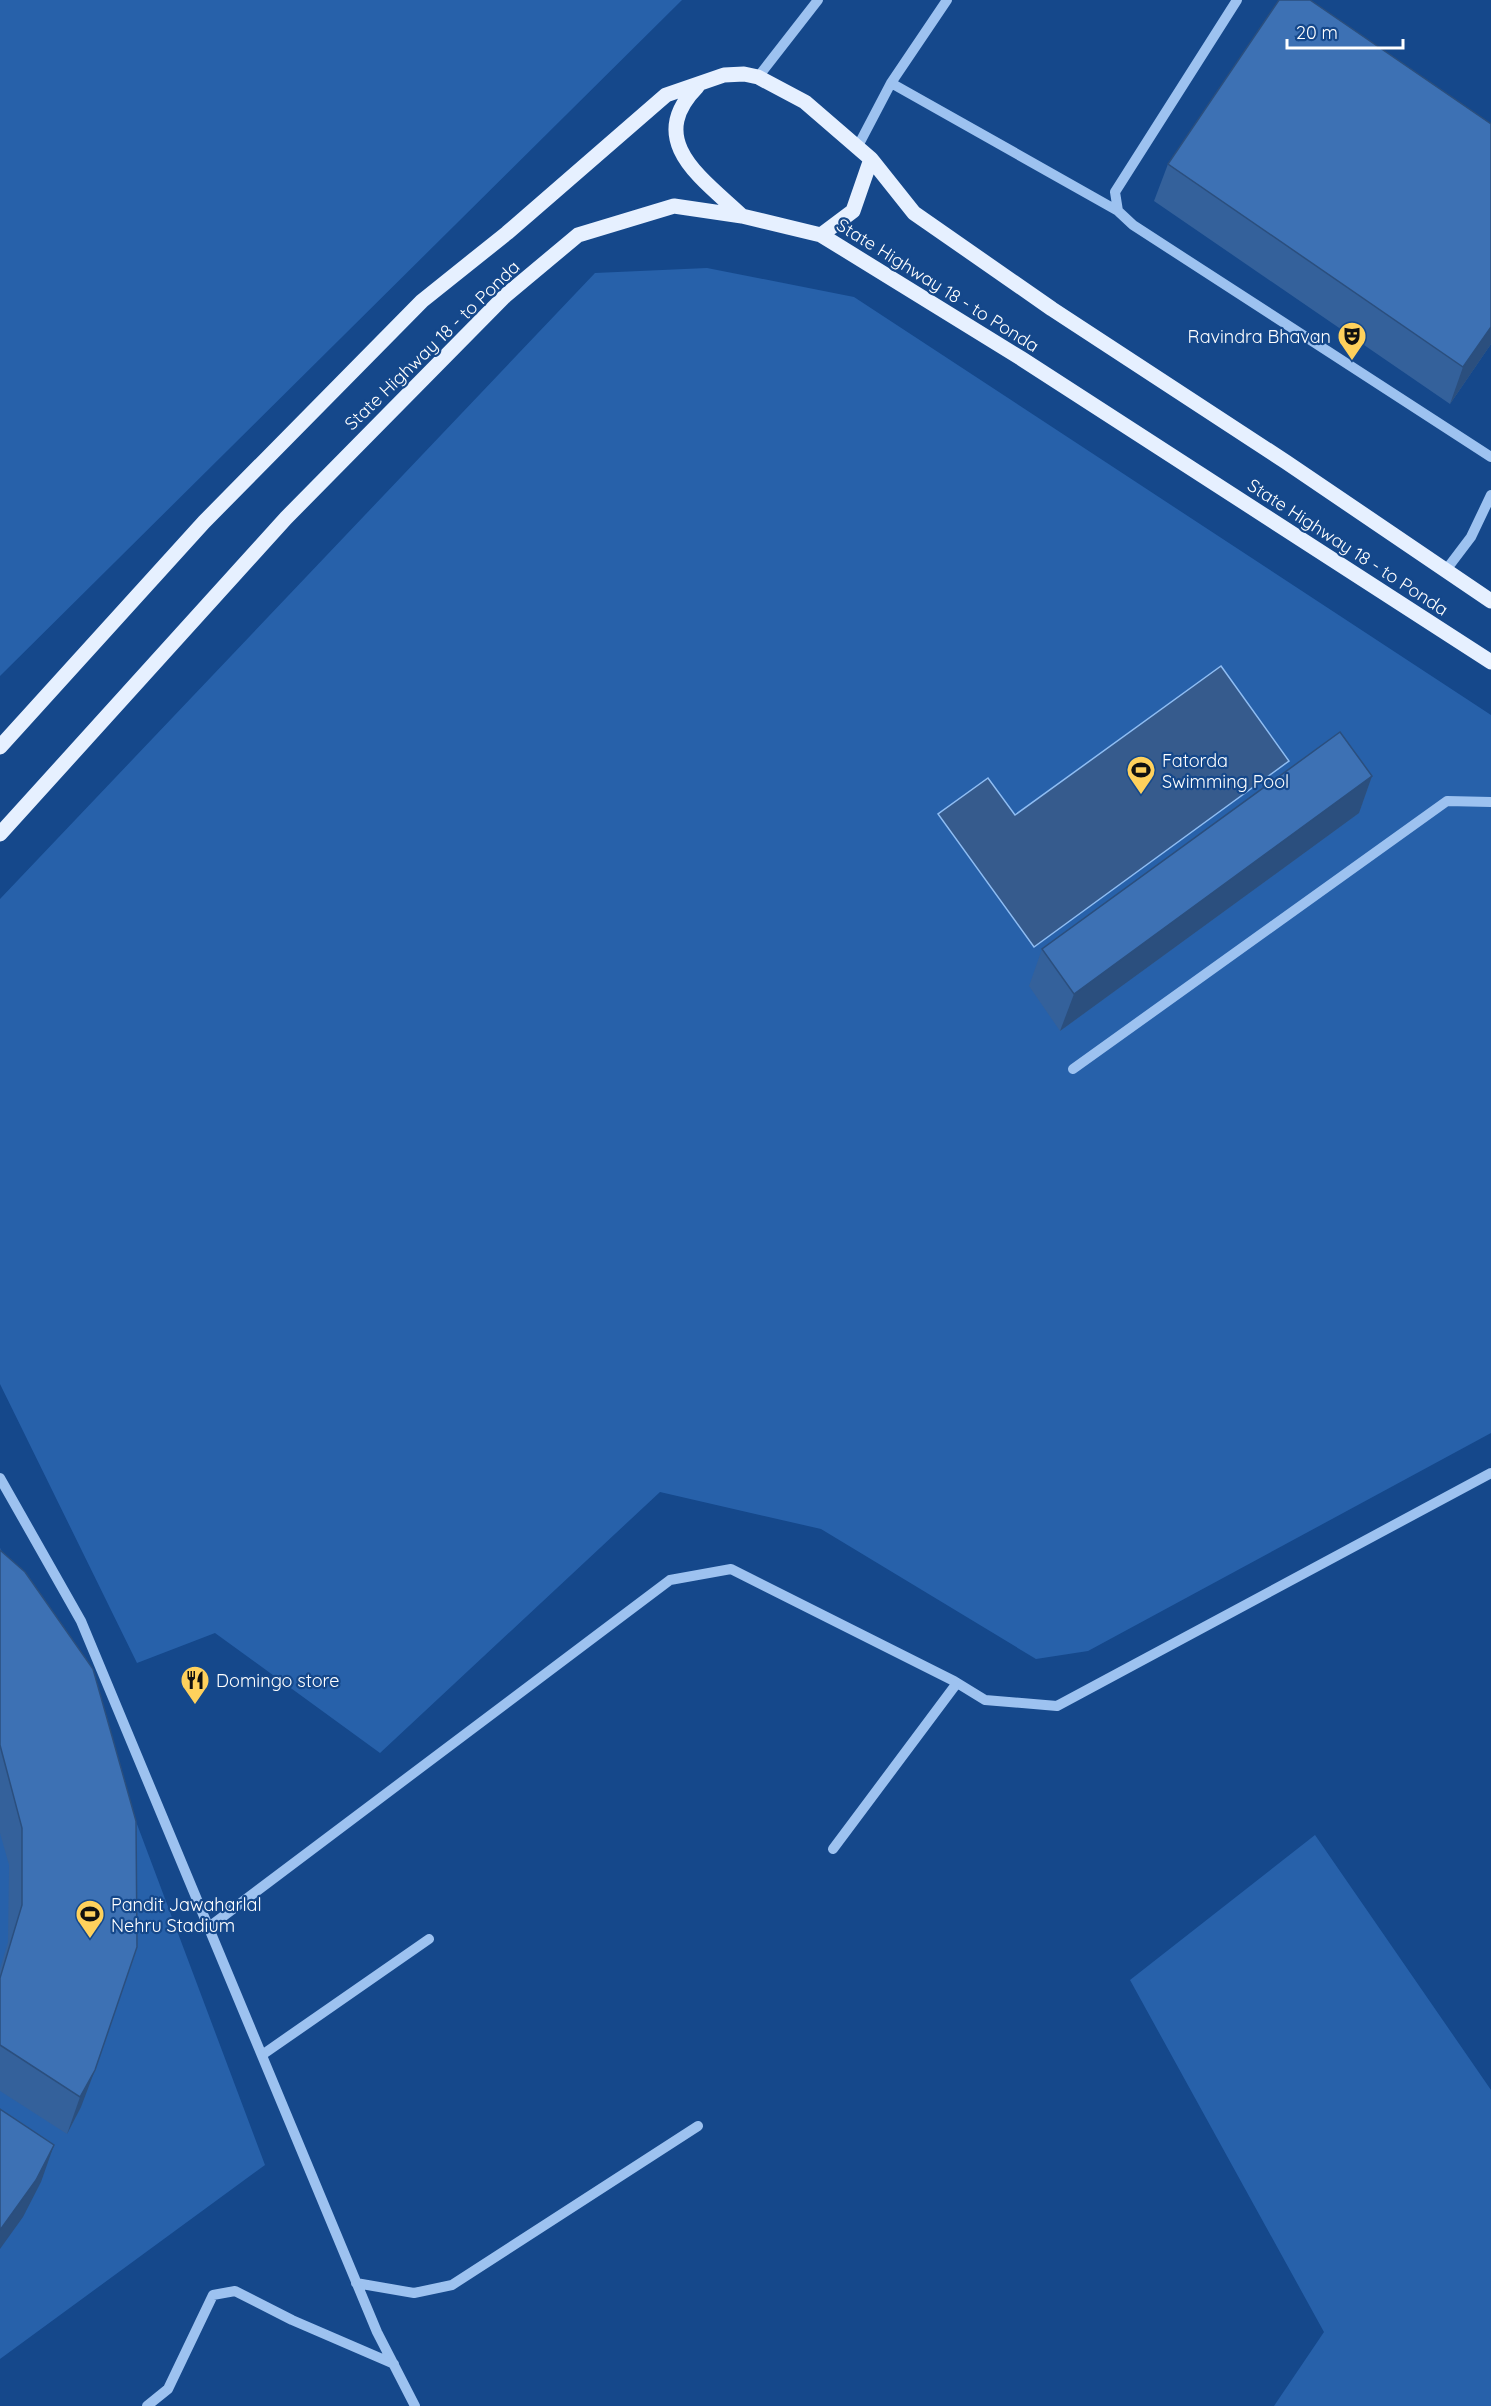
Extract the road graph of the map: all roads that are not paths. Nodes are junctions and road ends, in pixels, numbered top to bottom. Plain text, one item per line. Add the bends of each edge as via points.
1 (818, 0) edge
2 (947, 0) edge
3 (1237, 0) edge
4 (758, 77) junction
5 (891, 82) junction
6 (701, 83) junction
7 (858, 146) junction
8 (871, 159) junction
9 (1118, 211) junction
10 (742, 216) junction
11 (821, 235) junction
12 (1491, 457) edge
13 (1491, 495) edge
14 (1446, 570) junction
15 (1491, 601) edge
16 (1491, 662) edge
17 (0, 747) edge
18 (1491, 802) edge
19 (0, 834) edge
20 (1073, 1069) dead end
21 (1491, 1473) edge
22 (0, 1478) edge
23 (957, 1683) junction
24 (833, 1849) dead end
25 (209, 1927) junction
26 (429, 1938) dead end
27 (262, 2055) junction
28 (698, 2126) dead end
29 (356, 2283) junction
30 (394, 2364) junction
31 (147, 2406) edge
32 (416, 2406) edge

1 - 4 street
2 - 5 street
3 - 9 street via 1115,192
4 - 6 main road, State Highway 18 - to Ponda via 724,75
4 - 7 main road via 805,102
5 - 7 street
5 - 9 street
6 - 10 main road via 684,100 675,122 677,145 693,169
6 - 17 main road, State Highway 18 - to Ponda via 666,95 507,234 423,301 204,522
7 - 8 main road
8 - 11 main road via 853,211
8 - 14 main road, State Highway 18 - to Ponda via 914,213
9 - 12 street via 1133,225
10 - 11 main road, State Highway 18 - to Ponda
10 - 19 main road, State Highway 18 - to Ponda via 674,206 578,235 505,296 286,518
11 - 16 main road, State Highway 18 - to Ponda via 1022,359
13 - 14 street via 1471,537
14 - 15 main road, State Highway 18 - to Ponda
18 - 20 street via 1447,801
21 - 23 street via 1058,1706 985,1700
22 - 25 street via 81,1621
23 - 24 street
23 - 25 street via 731,1569 670,1580
25 - 27 street
26 - 27 street
27 - 29 street
28 - 29 street via 452,2285 414,2293
29 - 30 street
30 - 31 street via 235,2290 213,2295 168,2389
30 - 32 street

